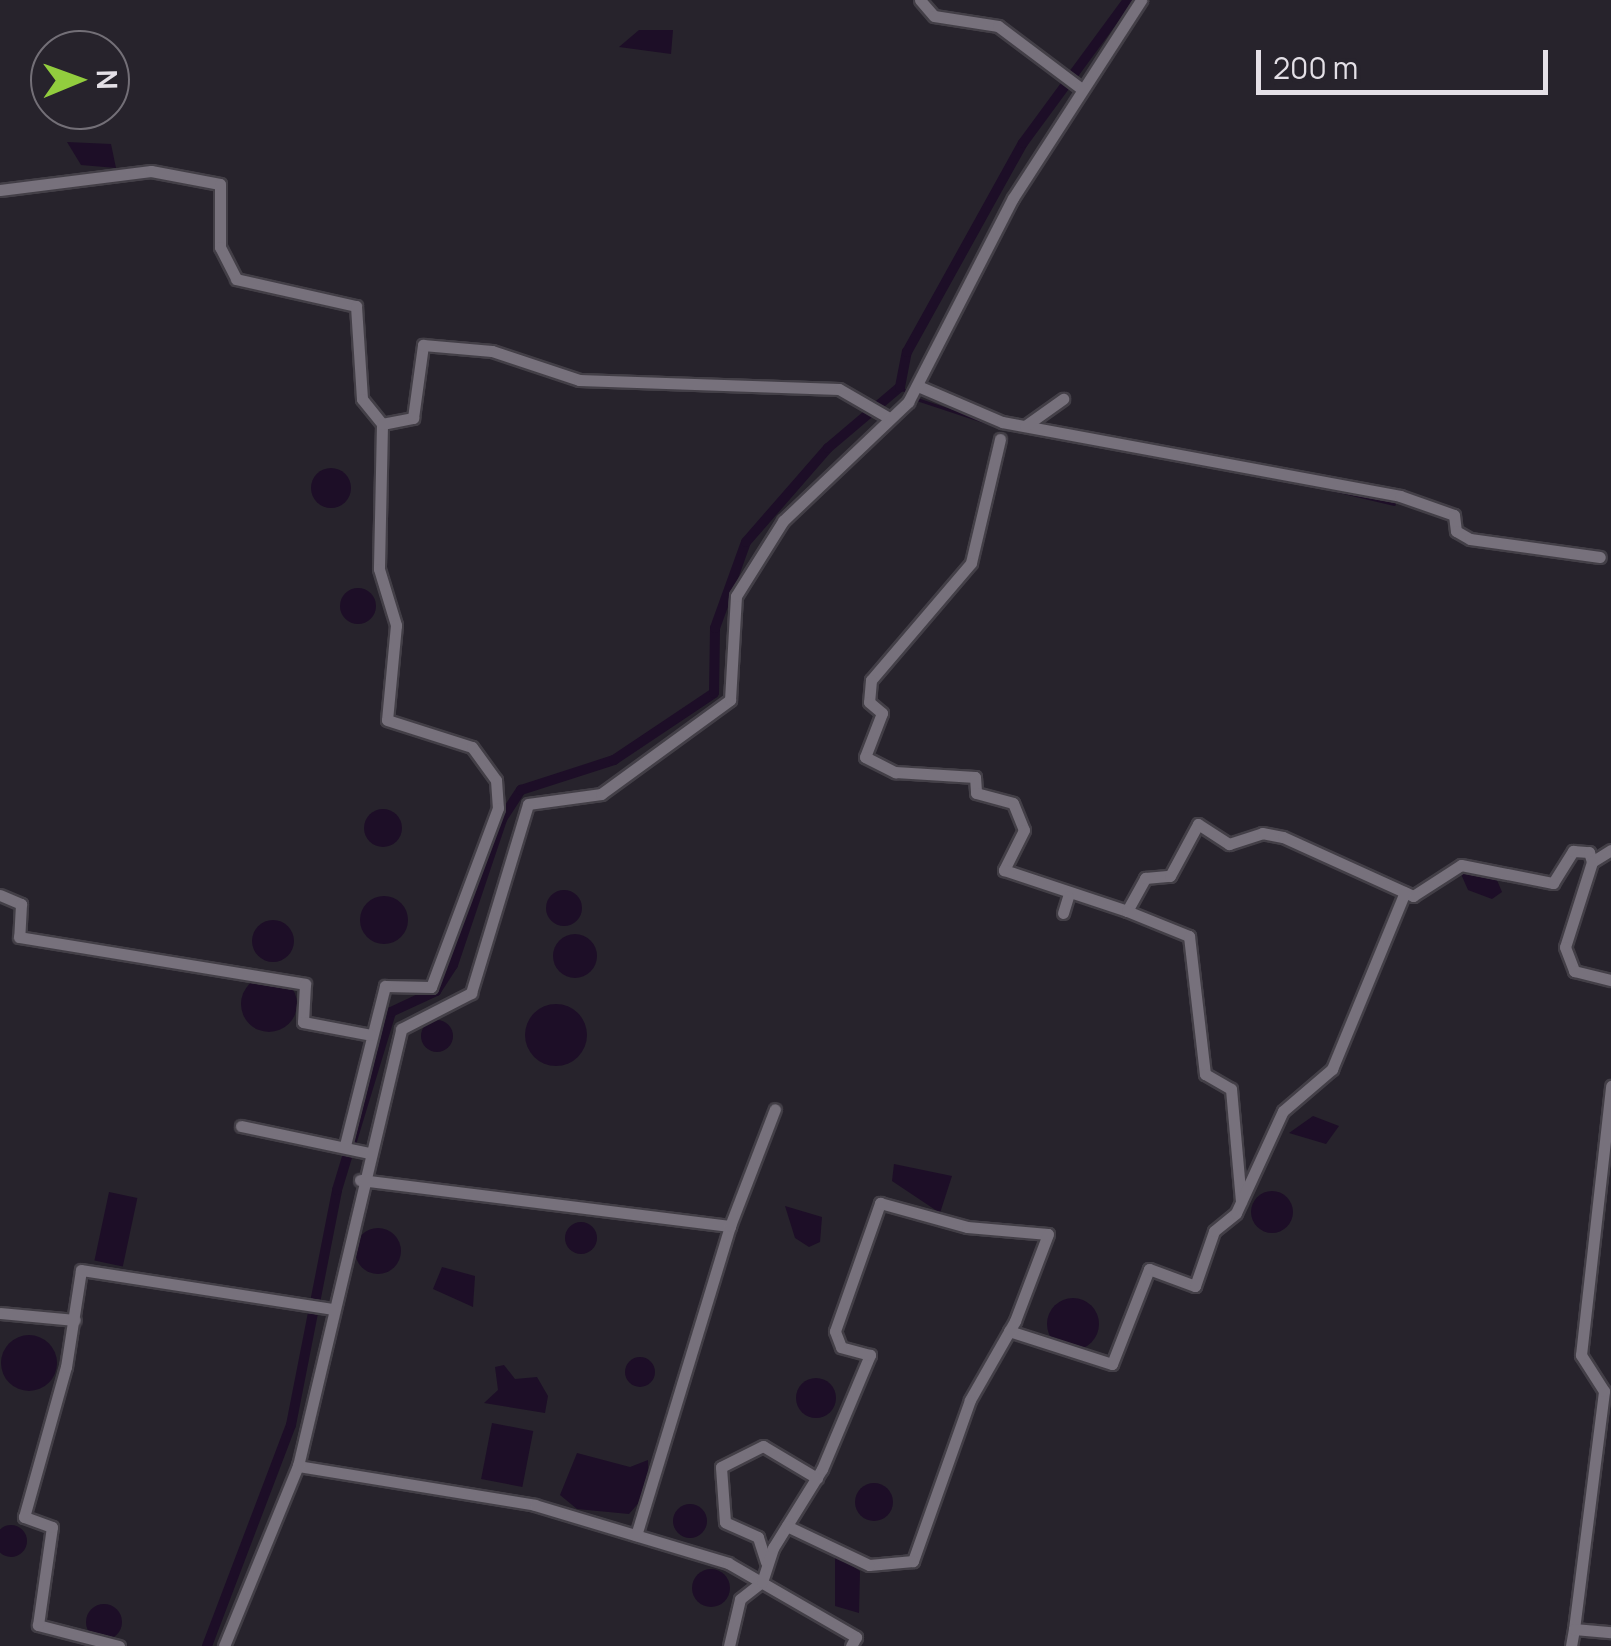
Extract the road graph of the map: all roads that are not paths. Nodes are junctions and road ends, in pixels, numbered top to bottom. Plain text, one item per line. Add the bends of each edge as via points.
1 (920, 0) edge
2 (1141, 0) edge
3 (1078, 86) junction
4 (0, 190) edge
5 (918, 386) junction
6 (1064, 400) dead end
7 (885, 416) junction
8 (382, 424) junction
9 (1025, 426) junction
10 (1000, 439) dead end
11 (1600, 558) dead end
12 (1611, 850) edge
13 (1592, 862) junction
14 (1405, 892) junction
15 (0, 895) edge
16 (1068, 897) junction
17 (1128, 910) junction
18 (1062, 914) dead end
19 (1611, 980) edge
20 (371, 1035) junction
21 (1611, 1086) edge
22 (775, 1109) dead end
23 (241, 1126) dead end
24 (345, 1145) junction
25 (368, 1152) junction
26 (360, 1180) junction
27 (1241, 1203) junction
28 (730, 1226) junction
29 (333, 1309) junction
30 (0, 1312) edge
31 (75, 1320) junction
32 (1009, 1332) junction
33 (298, 1466) junction
34 (817, 1478) junction
35 (788, 1526) junction
36 (636, 1535) junction
37 (766, 1566) junction
38 (762, 1582) junction
39 (1574, 1628) junction
40 (1611, 1632) edge
41 (119, 1646) edge
42 (224, 1646) edge
43 (729, 1646) edge
44 (851, 1646) edge
45 (1570, 1646) edge

1 - 3 street via 934,16 998,26
2 - 3 street
3 - 5 street
4 - 8 street via 151,172 220,184 220,247 236,279 356,306 362,399
5 - 7 street
5 - 9 street
6 - 9 street
7 - 8 street via 868,400 772,381 579,380 492,351 423,345 413,418
7 - 25 street via 783,520 736,596 730,700 601,794 528,804 471,993 402,1029
8 - 20 street via 380,568 396,625 387,720 472,748 496,780 498,808 431,987 385,986
9 - 11 street via 1400,496 1454,515 1456,531 1470,539
10 - 16 street via 971,563 871,680 868,702 882,713 865,757 894,772 975,776 976,793 1012,803 1024,830 1004,870
12 - 13 street
13 - 14 street via 1589,852 1574,851 1553,883 1461,865 1414,896
13 - 19 street via 1565,960
14 - 17 street via 1282,837 1262,833 1230,844 1198,824 1170,876 1145,878
14 - 27 street via 1332,1069 1284,1111
15 - 20 street via 21,904 19,936 305,984 303,1022
16 - 17 street
16 - 18 street
17 - 27 street via 1189,936 1205,1074 1231,1088
20 - 24 street
21 - 39 street via 1582,1355 1604,1391
22 - 28 street
23 - 24 street
24 - 25 street
25 - 26 street
26 - 28 street
26 - 29 street
27 - 32 street via 1214,1231 1194,1286 1149,1269 1112,1364
28 - 36 street
29 - 31 street via 81,1270
29 - 33 street
30 - 31 street
31 - 41 street via 24,1517 52,1527 38,1624
32 - 34 street via 1048,1234 968,1228 880,1203 835,1331 841,1347 870,1355
32 - 35 street via 970,1400 912,1561 869,1564
33 - 36 street via 535,1505
33 - 42 street
34 - 35 street
34 - 37 street via 763,1446 721,1468 724,1522 758,1538
35 - 37 street
36 - 38 street
37 - 38 street
38 - 43 street via 740,1599
38 - 44 street via 856,1637
39 - 40 street
39 - 45 street

